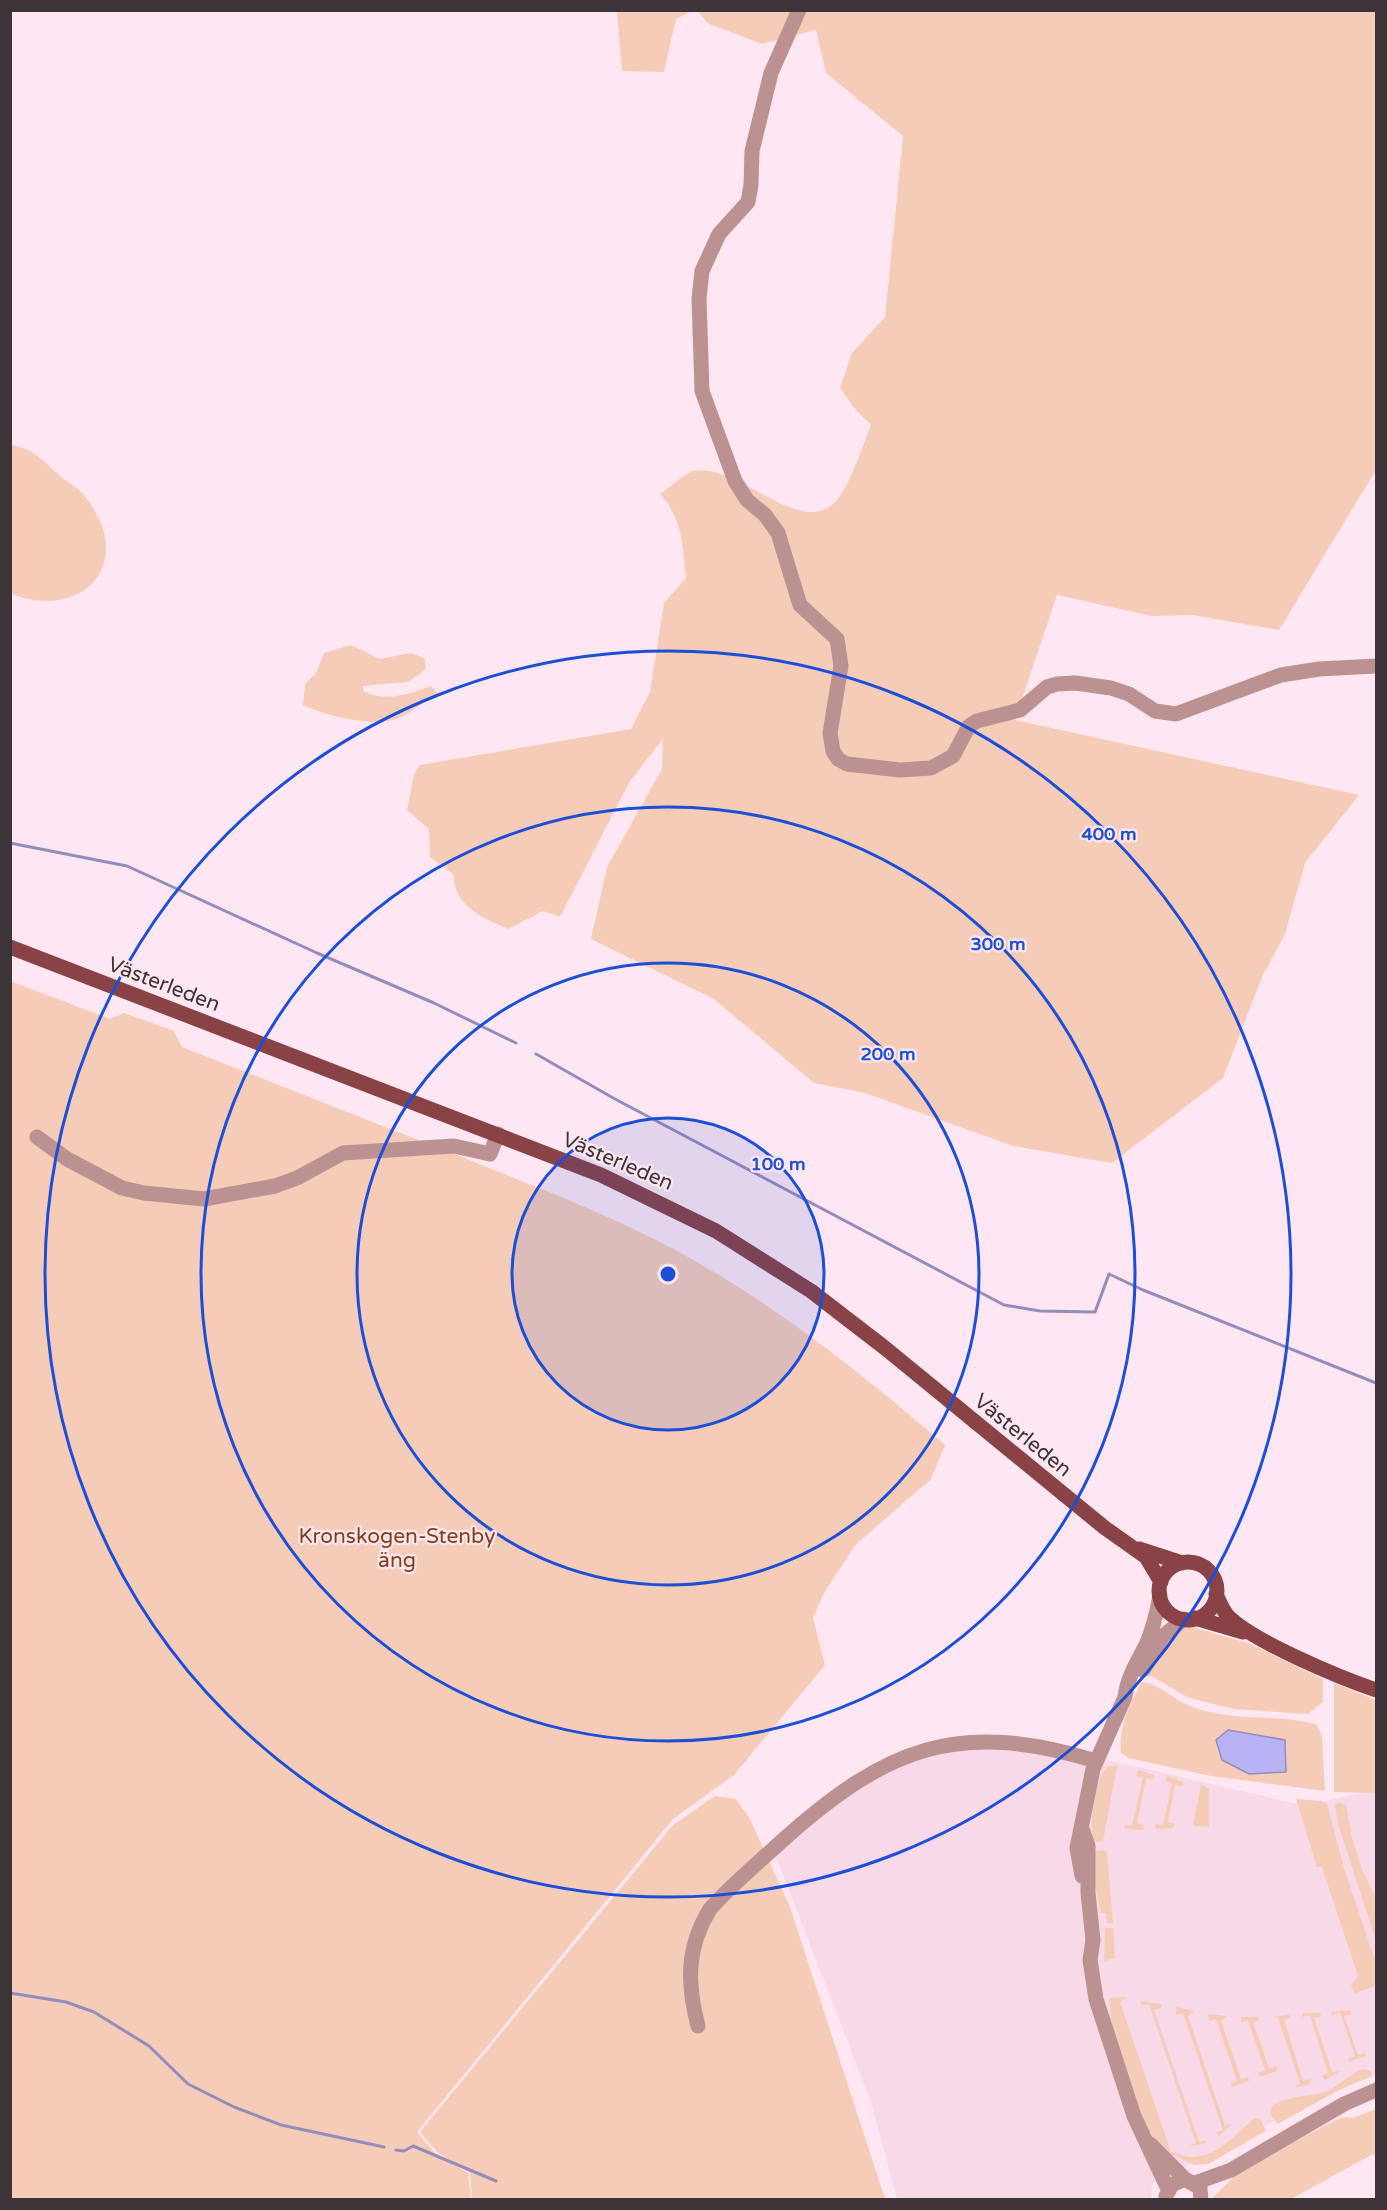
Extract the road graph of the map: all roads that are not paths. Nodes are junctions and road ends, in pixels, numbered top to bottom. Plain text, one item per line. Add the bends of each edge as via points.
1 (799, 10) edge
2 (1377, 666) edge
3 (10, 947) edge
4 (498, 1134) junction
5 (37, 1137) dead end
6 (1134, 1547) junction
7 (1182, 1563) junction
8 (1160, 1589) junction
9 (1216, 1594) junction
10 (1189, 1619) junction
11 (1254, 1635) junction
12 (1377, 1690) edge
13 (1125, 1697) junction
14 (1096, 1761) junction
15 (698, 2026) dead end
16 (1375, 2093) edge
17 (1143, 2138) junction
18 (1231, 2170) junction
19 (1190, 2181) junction
20 (1167, 2194) edge
21 (1201, 2199) edge

1 - 2 street via 771,73 752,151 751,194 719,234 702,271 701,379 705,405 735,481 778,533 801,605 837,639 841,658 830,733 838,759 847,764 900,770 931,768 952,756 969,726 1020,710 1047,687 1059,684 1111,688 1129,694 1155,711 1176,714 1281,675
3 - 4 main road, Västerleden
4 - 5 street via 490,1154 454,1146 343,1154 276,1186 204,1199 117,1186 67,1160
4 - 6 main road, Västerleden via 644,1194 780,1269 846,1317 1105,1528
6 - 7 main road, Västerleden
6 - 8 main road, Västerleden via 1151,1563
7 - 8 main road via 1168,1569
7 - 9 main road via 1195,1563 1207,1569 1215,1580
8 - 10 main road via 1168,1611
8 - 13 street via 1153,1626 1126,1684
9 - 10 main road via 1211,1608
9 - 11 main road via 1225,1612
10 - 11 main road
10 - 13 street via 1164,1636
11 - 12 main road via 1318,1667
13 - 14 street
14 - 15 street via 1026,1746 971,1742 910,1754 858,1780 795,1830 710,1909 690,1960
14 - 17 street via 1077,1848 1088,1893 1093,1940 1101,1960 1103,2020
16 - 18 street via 1344,2104
17 - 19 street
17 - 20 street
18 - 19 street
18 - 21 street
19 - 20 street via 1175,2182
19 - 21 street via 1200,2188

